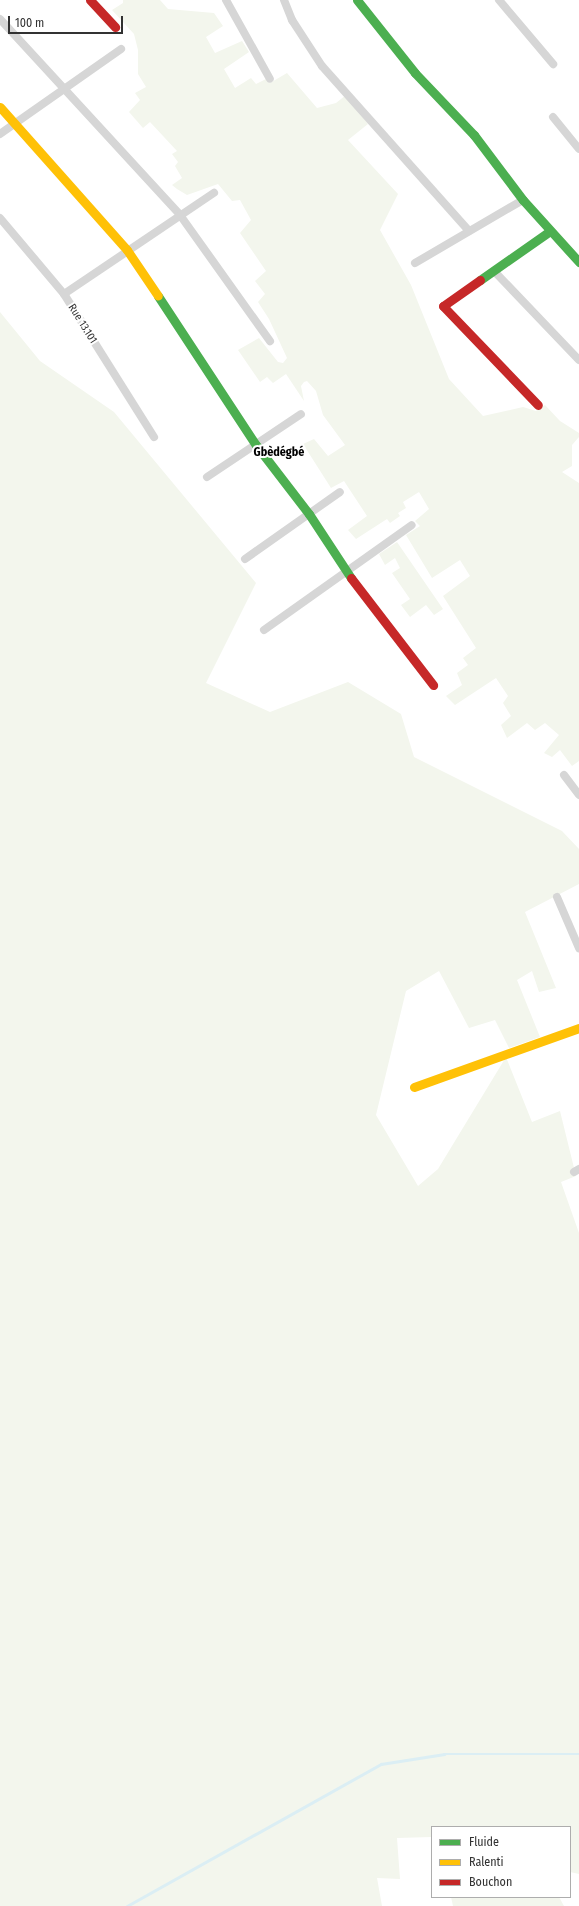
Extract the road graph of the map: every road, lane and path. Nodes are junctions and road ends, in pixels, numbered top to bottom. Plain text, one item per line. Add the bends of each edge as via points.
1 (90, 0) edge
2 (226, 0) edge
3 (284, 0) edge
4 (357, 0) edge
5 (499, 0) edge
6 (0, 19) edge
7 (115, 27) dead end
8 (121, 49) dead end
9 (553, 64) dead end
10 (270, 80) dead end
11 (63, 90) junction
12 (0, 107) edge
13 (553, 117) dead end
14 (14, 125) junction
15 (0, 134) edge
16 (579, 149) edge
17 (214, 193) dead end
18 (522, 200) junction
19 (180, 215) junction
20 (0, 218) edge
21 (469, 231) junction
22 (550, 231) junction
23 (127, 250) junction
24 (579, 262) edge
25 (414, 263) dead end
26 (494, 271) junction
27 (64, 294) junction
28 (270, 341) dead end
29 (579, 360) edge
30 (538, 404) dead end
31 (301, 414) dead end
32 (154, 437) dead end
33 (256, 444) junction
34 (207, 477) dead end
35 (340, 492) dead end
36 (309, 514) junction
37 (412, 525) dead end
38 (244, 559) dead end
39 (346, 572) junction
40 (264, 630) dead end
41 (433, 685) dead end
42 (564, 775) dead end
43 (579, 795) edge
44 (557, 896) dead end
45 (579, 948) edge
46 (579, 1028) edge
47 (414, 1087) dead end

1 - 7 street
2 - 10 street
3 - 21 street via 292,20 322,66
4 - 18 street via 415,73 474,135
5 - 9 street
6 - 11 street
8 - 11 street
11 - 14 street
11 - 19 street
12 - 14 street
13 - 16 street
14 - 15 street
14 - 23 street
17 - 19 street
18 - 21 street
18 - 22 street
19 - 23 street
19 - 28 street
20 - 27 street, Rue 13.101
21 - 25 street
22 - 24 street
22 - 26 street
23 - 27 street
23 - 33 street
26 - 29 street
26 - 30 street via 443,306
27 - 32 street, Rue 13.101
31 - 33 street
33 - 34 street
33 - 36 street
35 - 36 street
36 - 38 street
36 - 39 street
37 - 39 street
39 - 40 street
39 - 41 street
42 - 43 street
44 - 45 street
46 - 47 street

